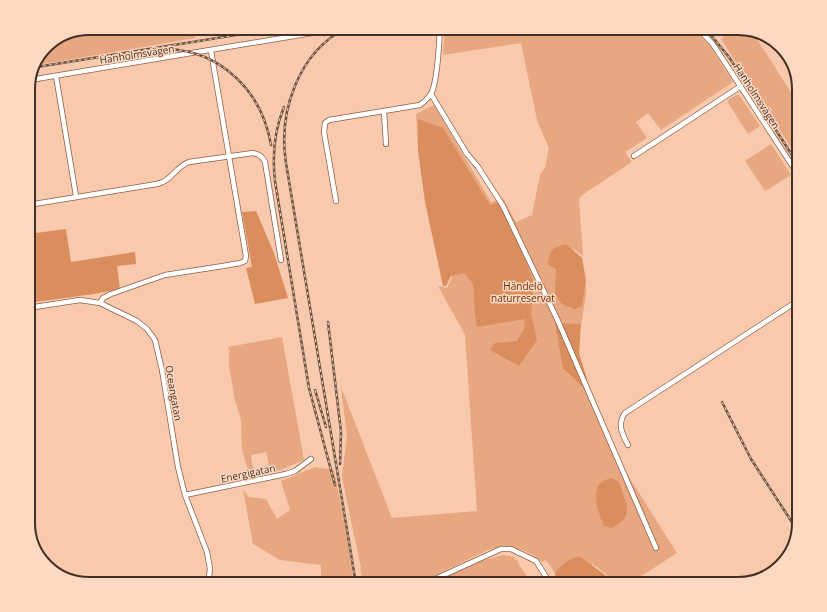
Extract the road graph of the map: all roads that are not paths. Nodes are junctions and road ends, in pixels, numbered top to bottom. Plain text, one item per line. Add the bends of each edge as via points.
1 (302, 35) edge
2 (439, 35) edge
3 (704, 35) edge
4 (211, 51) junction
5 (56, 76) junction
6 (36, 79) edge
7 (741, 86) junction
8 (431, 94) junction
9 (384, 111) junction
10 (386, 144) dead end
11 (229, 156) junction
12 (634, 156) dead end
13 (792, 165) edge
14 (76, 196) junction
15 (336, 201) dead end
16 (35, 204) edge
17 (281, 260) dead end
18 (100, 303) junction
19 (792, 305) edge
20 (35, 307) edge
21 (628, 445) dead end
22 (311, 459) dead end
23 (185, 495) junction
24 (656, 548) dead end
25 (209, 577) edge
26 (439, 577) edge
27 (546, 577) edge

1 - 4 street, Hanholmsvägen
2 - 8 street via 435,82
3 - 7 street, Hanholmsvägen
4 - 5 street, Hanholmsvägen
4 - 11 street
5 - 6 street, Hanholmsvägen
5 - 14 street
7 - 12 street
7 - 13 street, Hanholmsvägen
8 - 9 street via 420,105
8 - 24 street via 467,154 503,206 558,321
9 - 10 street
9 - 15 street via 329,120 325,123 324,132
11 - 14 street via 181,165 164,182
11 - 17 street via 253,153 258,154 265,162
11 - 18 street via 245,260 240,263 165,275 111,294
14 - 16 street
18 - 20 street, Oceangatan via 80,300
18 - 23 street, Oceangatan via 137,321 155,340
19 - 21 street via 625,413 620,422 620,429
22 - 23 street, Energigatan via 286,474
23 - 25 street, Oceangatan via 206,552
26 - 27 street via 501,548 511,549 536,561

